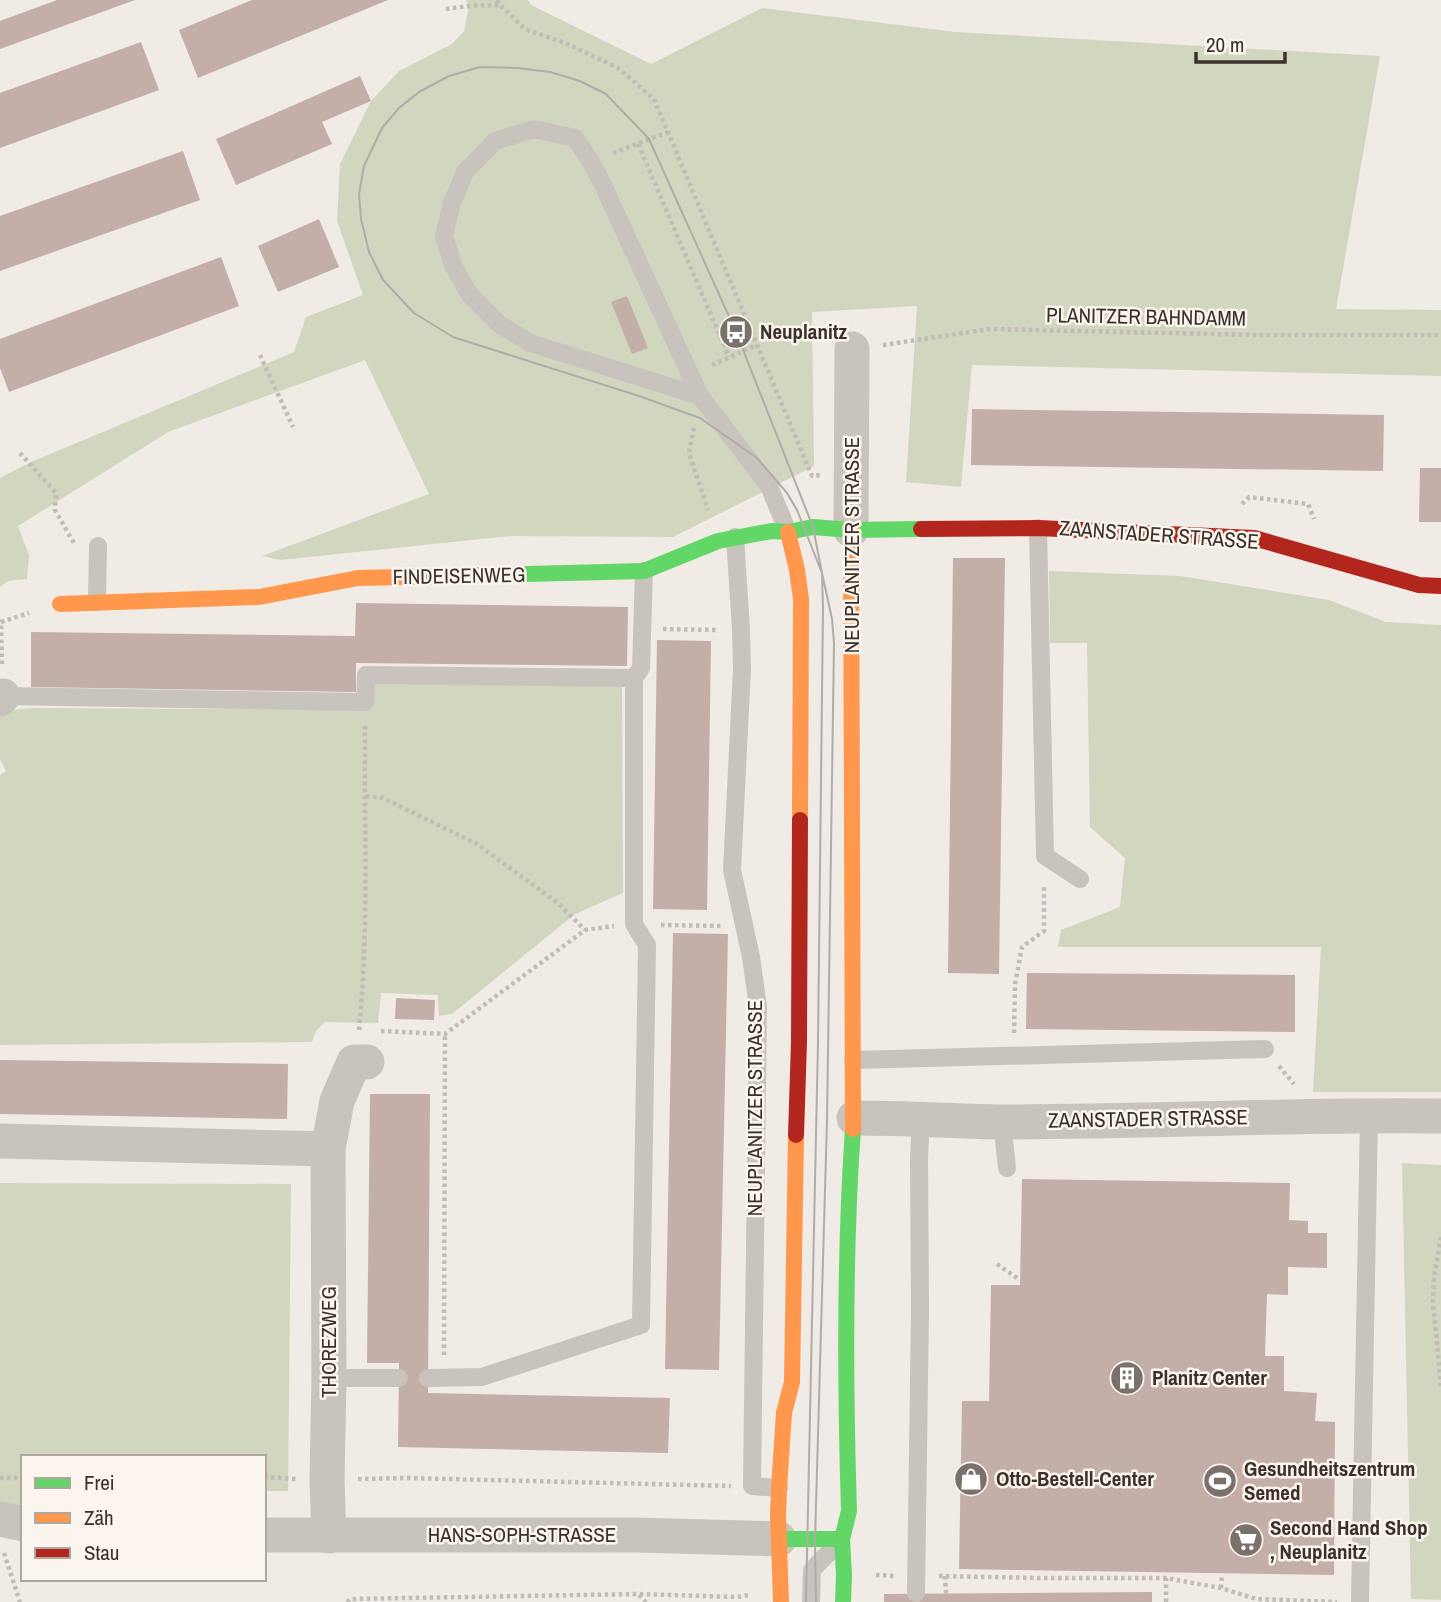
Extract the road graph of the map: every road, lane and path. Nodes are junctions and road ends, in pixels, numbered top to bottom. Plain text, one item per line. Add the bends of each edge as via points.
1 (499, 2) edge
2 (446, 9) dead end
3 (668, 132) junction
4 (638, 144) junction
5 (591, 162) junction
6 (1441, 335) edge
7 (757, 345) junction
8 (852, 349) joint
9 (260, 355) dead end
10 (729, 357) junction
11 (711, 365) dead end
12 (700, 396) junction
13 (293, 428) dead end
14 (20, 453) dead end
15 (689, 453) dead end
16 (852, 472) junction
17 (56, 494) dead end
18 (1038, 528) junction
19 (851, 530) junction
20 (788, 532) junction
21 (726, 539) junction
22 (98, 546) dead end
23 (644, 571) junction
24 (1441, 586) edge
25 (97, 602) junction
26 (60, 604) dead end
27 (641, 629) junction
28 (741, 630) junction
29 (634, 678) junction
30 (2, 697) edge
31 (365, 702) junction
32 (366, 796) junction
33 (1045, 856) junction
34 (1080, 879) dead end
35 (634, 924) junction
36 (744, 927) junction
37 (585, 930) junction
38 (445, 1034) junction
39 (1265, 1049) dead end
40 (360, 1051) junction
41 (1013, 1055) junction
42 (853, 1060) junction
43 (1369, 1115) junction
44 (1441, 1116) edge
45 (921, 1118) junction
46 (847, 1119) junction
47 (796, 1120) junction
48 (816, 1120) dead end
49 (1002, 1122) junction
50 (0, 1141) edge
51 (328, 1149) junction
52 (1007, 1168) dead end
53 (1441, 1237) edge
54 (997, 1264) dead end
55 (1020, 1280) dead end
56 (329, 1378) junction
57 (399, 1378) dead end
58 (436, 1378) joint
59 (1441, 1387) edge
60 (0, 1478) edge
61 (21, 1478) edge
62 (266, 1478) edge
63 (327, 1480) junction
64 (752, 1486) junction
65 (779, 1488) junction
66 (9, 1532) edge
67 (266, 1535) edge
68 (329, 1536) junction
69 (779, 1539) junction
70 (842, 1539) junction
71 (811, 1570) junction
72 (1222, 1574) dead end
73 (844, 1575) junction
74 (897, 1576) dead end
75 (933, 1576) dead end
76 (945, 1576) junction
77 (1166, 1578) junction
78 (1221, 1588) junction
79 (638, 1594) junction
80 (946, 1594) dead end
81 (758, 1595) dead end
82 (916, 1598) edge
83 (20, 1602) edge
84 (347, 1602) edge
85 (646, 1602) edge
86 (781, 1602) edge
87 (811, 1602) edge
88 (843, 1602) edge
89 (1166, 1602) edge
90 (1338, 1602) edge
91 (1360, 1602) edge

1 - 2 path
1 - 3 path via 525,29 618,68 654,99
3 - 4 path
3 - 7 path
4 - 5 path
4 - 10 path
5 - 12 lane
5 - 12 lane via 575,138 534,129 495,141 465,172 452,203 444,236 454,267 469,294 499,324 530,343
6 - 8 path, PLANITZER BAHNDAMM via 990,329
7 - 10 path
7 - 16 path via 812,476
8 - 16 street, NEUPLANITZER STRASSE
9 - 13 path
10 - 11 path
12 - 20 lane via 768,486
14 - 17 path
15 - 21 path
16 - 19 street, NEUPLANITZER STRASSE
18 - 19 street, ZAANSTADER STRASSE
18 - 24 street, ZAANSTADER STRASSE via 1254,538 1419,585
18 - 33 lane, ZAANSTADER STRASSE
19 - 20 street, FINDEISENWEG via 813,527
19 - 42 street, NEUPLANITZER STRASSE
20 - 21 street, FINDEISENWEG
20 - 47 street, NEUPLANITZER STRASSE via 801,599
21 - 23 street, FINDEISENWEG
21 - 28 lane, NEUPLANITZER STRASSE
22 - 25 lane
23 - 25 street, FINDEISENWEG via 358,578 259,597
23 - 27 lane
25 - 26 street, FINDEISENWEG
27 - 28 path
27 - 29 lane via 640,667
28 - 36 lane, NEUPLANITZER STRASSE via 732,870
29 - 31 lane via 366,674
29 - 35 lane
30 - 31 lane
31 - 32 path
32 - 37 path via 383,798 477,845 558,903
32 - 40 path
33 - 34 lane
33 - 41 path via 1044,931 1022,947 1015,984
35 - 36 path
35 - 37 path
35 - 58 lane via 647,945 642,1325 482,1377
36 - 64 lane, NEUPLANITZER STRASSE via 758,1006
37 - 38 path
38 - 40 path
38 - 58 path
39 - 41 lane
40 - 51 street, THOREZWEG via 337,1101
41 - 42 lane
42 - 46 street, NEUPLANITZER STRASSE
43 - 44 street, ZAANSTADER STRASSE
43 - 49 street, ZAANSTADER STRASSE
43 - 91 lane
45 - 46 street, ZAANSTADER STRASSE
45 - 49 street, ZAANSTADER STRASSE
45 - 82 lane, bridge
46 - 70 street, NEUPLANITZER STRASSE via 849,1511
47 - 48 street, NEUPLANITZER STRASSE
47 - 65 street, NEUPLANITZER STRASSE via 792,1382 783,1413
49 - 52 lane
50 - 51 street
51 - 56 street, THOREZWEG
53 - 59 path via 1433,1303
54 - 55 path
56 - 57 lane
56 - 63 street, THOREZWEG
60 - 61 path
62 - 63 path
63 - 64 path
63 - 68 street, THOREZWEG
64 - 65 lane
65 - 69 street, NEUPLANITZER STRASSE
66 - 83 path
67 - 68 street, HANS-SOPH-STRASSE
68 - 69 street, HANS-SOPH-STRASSE
69 - 70 street
69 - 71 lane
69 - 86 street, NEUPLANITZER STRASSE
70 - 71 lane
70 - 73 street, NEUPLANITZER STRASSE
71 - 87 lane
72 - 78 path
73 - 74 path
73 - 88 street, NEUPLANITZER STRASSE
75 - 76 path
76 - 77 path
76 - 80 path
77 - 78 path
77 - 89 path
78 - 90 path via 1256,1599
79 - 81 path
79 - 84 path
79 - 85 path

